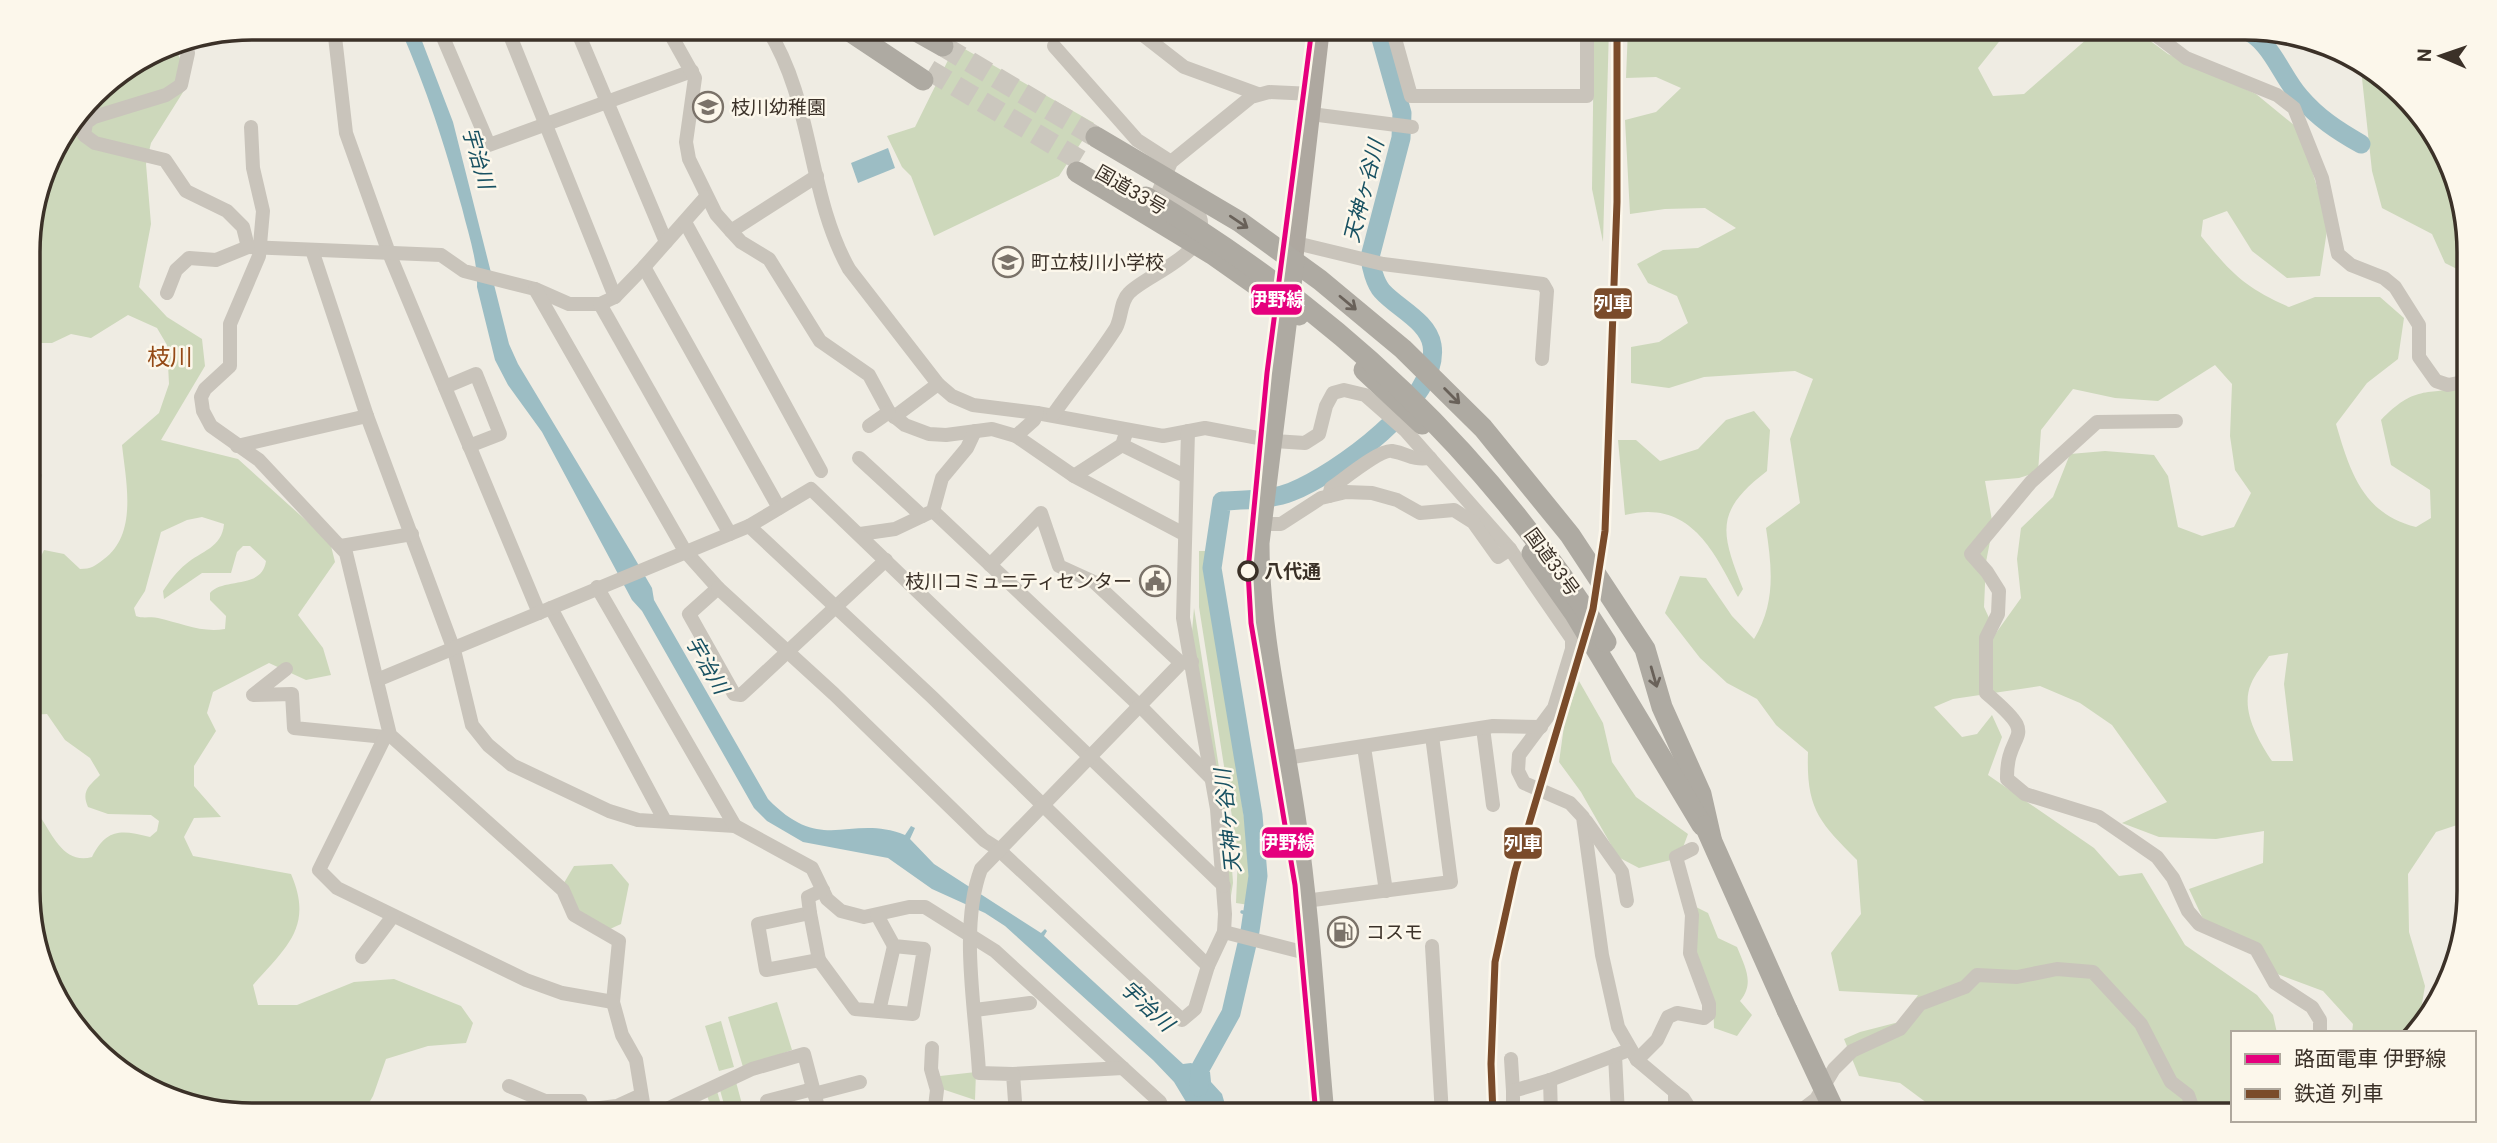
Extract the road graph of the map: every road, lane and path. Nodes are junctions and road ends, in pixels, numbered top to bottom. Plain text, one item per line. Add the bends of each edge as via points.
1 (335, 40) edge
2 (444, 40) edge
3 (512, 40) edge
4 (581, 40) edge
5 (674, 40) edge
6 (773, 40) edge
7 (866, 40) edge
8 (880, 40) edge
9 (932, 40) edge
10 (1149, 40) edge
11 (1320, 40) edge
12 (1393, 40) edge
13 (1587, 40) edge
14 (2162, 40) edge
15 (943, 46) tunnel mouth
16 (1054, 46) dead end
17 (187, 51) edge
18 (692, 71) junction
19 (1258, 94) junction
20 (1313, 94) junction
21 (607, 102) junction
22 (1311, 114) junction
23 (546, 123) junction
24 (251, 127) dead end
25 (1411, 127) dead end
26 (1097, 137) tunnel mouth
27 (1168, 169) junction
28 (817, 176) junction
29 (706, 197) junction
30 (685, 222) junction
31 (731, 230) junction
32 (666, 242) junction
33 (1194, 243) junction
34 (254, 248) junction
35 (312, 250) junction
36 (1295, 252) junction
37 (389, 253) junction
38 (644, 267) junction
39 (535, 289) junction
40 (167, 293) dead end
41 (615, 297) junction
42 (600, 304) junction
43 (1288, 306) junction
44 (1542, 359) dead end
45 (937, 384) junction
46 (2457, 384) edge
47 (445, 387) junction
48 (1037, 413) junction
49 (892, 414) junction
50 (367, 415) junction
51 (1053, 415) junction
52 (2176, 421) dead end
53 (869, 426) dead end
54 (1127, 430) junction
55 (975, 431) junction
56 (1188, 431) junction
57 (1016, 436) junction
58 (1274, 441) junction
59 (1122, 445) junction
60 (237, 446) junction
61 (469, 446) junction
62 (859, 457) dead end
63 (1430, 458) junction
64 (821, 471) dead end
65 (1074, 475) junction
66 (1185, 477) junction
67 (1458, 491) junction
68 (1329, 496) junction
69 (779, 508) junction
70 (1449, 510) junction
71 (928, 514) junction
72 (1262, 519) junction
73 (749, 526) junction
74 (412, 534) junction
75 (730, 534) junction
76 (860, 534) junction
77 (1184, 534) junction
78 (341, 545) junction
79 (1510, 549) junction
80 (685, 551) junction
81 (887, 560) junction
82 (990, 565) junction
83 (602, 585) junction
84 (718, 588) junction
85 (835, 607) junction
86 (545, 610) junction
87 (1603, 649) junction
88 (454, 650) junction
89 (787, 652) junction
90 (1186, 662) junction
91 (286, 669) dead end
92 (377, 680) junction
93 (1140, 707) junction
94 (1541, 727) junction
95 (1483, 728) junction
96 (388, 736) junction
97 (1432, 736) junction
98 (1364, 747) junction
99 (1090, 755) junction
100 (1286, 758) junction
101 (1211, 778) junction
102 (1041, 804) junction
103 (1493, 806) dead end
104 (1583, 817) junction
105 (665, 821) junction
106 (735, 826) junction
107 (1711, 838) junction
108 (998, 849) junction
109 (1692, 849) dead end
110 (1224, 886) junction
111 (823, 890) junction
112 (1386, 891) junction
113 (1305, 901) junction
114 (1627, 901) dead end
115 (810, 914) junction
116 (877, 915) junction
117 (393, 916) junction
118 (971, 929) junction
119 (1226, 933) junction
120 (894, 946) junction
121 (1432, 946) dead end
122 (1310, 954) junction
123 (362, 957) dead end
124 (819, 960) junction
125 (1208, 966) junction
126 (612, 1002) junction
127 (1030, 1003) dead end
128 (975, 1010) junction
129 (879, 1011) junction
130 (2320, 1031) edge
131 (932, 1048) dead end
132 (1615, 1055) junction
133 (1633, 1055) junction
134 (1511, 1059) dead end
135 (1123, 1068) junction
136 (1013, 1074) junction
137 (1550, 1080) junction
138 (860, 1082) dead end
139 (509, 1086) dead end
140 (813, 1091) junction
141 (1513, 1091) junction
142 (1675, 1092) junction
143 (641, 1095) junction
144 (767, 1101) dead end
145 (1323, 1102) edge
146 (1441, 1102) edge
147 (1513, 1102) edge
148 (1551, 1102) edge
149 (1617, 1102) edge
150 (1675, 1102) edge
151 (1686, 1102) edge
152 (1812, 1102) edge
153 (1830, 1102) edge
154 (2190, 1102) edge
155 (581, 1103) edge
156 (624, 1103) edge
157 (643, 1103) edge
158 (680, 1103) edge
159 (816, 1103) edge
160 (935, 1103) edge
161 (1015, 1103) edge
162 (1157, 1103) edge

1 - 37 street via 346,133
2 - 23 street via 489,145
3 - 23 street
4 - 21 street
5 - 18 street
6 - 28 street via 799,97
7 - 8 highway via 926,75
9 - 15 highway
10 - 19 street via 1184,67
11 - 20 main road
12 - 13 street via 1411,96 1521,97 1587,96
14 - 46 street via 2186,58 2277,95 2294,108 2322,178 2339,254 2395,287 2419,325 2419,357 2436,381
16 - 27 street
17 - 34 street via 181,85 166,95 94,117 86,123 84,135 95,143 165,160 186,191 228,211
18 - 21 street
18 - 29 street via 695,78 686,142
19 - 20 street
19 - 27 street
20 - 22 main road
21 - 23 street
21 - 32 street
22 - 25 street
22 - 36 main road
23 - 41 street
24 - 34 street via 253,168 263,211
26 - 27 highway
27 - 33 street via 1158,192 1201,218
27 -> 36 highway via 1240,222
28 - 31 street
28 - 45 street via 831,233 849,269
29 - 30 street
29 - 31 street
30 - 32 street
30 - 64 street
31 - 49 street via 769,259 820,341 869,375
32 - 38 street
33 - 43 highway
33 - 51 street via 1183,256 1129,293 1117,326
33 - 87 highway, 国道33号, bridge via 1080,167 1146,197 1254,265 1391,377 1454,439 1517,514 1554,562
34 - 35 street
34 - 40 street via 216,260 189,258 176,270
34 - 60 street via 230,324 230,366 201,397 211,426
35 - 37 street
35 - 50 street
36 - 43 highway
36 - 44 street via 1543,284 1547,291
36 -> 107 highway via 1483,428 1570,535 1645,649 1662,707 1701,794
37 - 39 street via 442,255 464,271
37 - 47 street
38 - 41 street
38 - 69 street
39 - 42 street via 569,304
39 - 80 street
41 - 42 street
42 - 75 street
43 - 58 highway
43 - 87 highway via 1426,428 1498,508
45 - 48 street via 973,405
45 - 49 street
47 - 61 street
47 - 61 street via 476,374 500,434
48 - 51 street
48 - 57 street
49 - 53 street
49 - 55 street via 929,434
50 - 60 street
50 - 74 street
51 - 54 street
52 - 130 street via 2098,422 2031,482 1971,554 1999,591 1998,614 1986,638 1986,693 2019,726 2007,779 2025,794 2099,817 2157,857 2199,924 2256,948 2275,983 2312,1007
54 - 56 street via 1163,436
54 - 59 street
55 - 57 street via 992,429
55 - 71 street via 942,478
56 - 58 street via 1218,429
56 - 66 street
57 - 65 street
58 - 63 street via 1312,440 1323,425 1329,399 1339,390 1353,390 1384,410
58 - 72 highway
59 - 65 street
59 - 66 street
60 - 78 street via 259,460
61 - 86 street
62 - 71 street
63 - 67 street
63 - 68 street via 1414,460 1391,450 1378,454 1331,488
65 - 77 street
66 - 77 street
67 - 70 street
67 - 79 street
68 - 70 street via 1372,493 1420,513
68 - 72 street via 1281,524
69 - 73 street
69 - 76 street via 811,489
70 - 79 street via 1474,522 1498,557
71 - 76 street via 895,528
71 - 82 street
72 - 100 highway via 1262,618
73 - 75 street
73 - 85 street
74 - 78 street
74 - 88 street
75 - 80 street
76 - 81 street
77 - 90 street
78 - 92 street
79 - 94 street via 1572,639 1554,708
80 - 83 street
80 - 84 street
81 - 85 street
81 - 99 street
82 - 90 street via 1041,513 1059,566 1094,582
82 - 93 street
83 - 86 street
83 - 106 street
84 - 89 street
84 - 89 street via 689,614 734,694 741,695
85 - 89 street
85 - 102 street
86 - 88 street
86 - 105 street
87 - 107 highway, 国道33号 via 1660,735
88 - 92 street
88 - 105 street via 472,725 512,765 609,811 638,820
89 - 108 street
90 - 93 street
90 - 101 street
91 - 96 street via 253,695 292,694 295,729
92 - 96 street
93 - 99 street
93 - 101 street
94 - 95 street
94 - 104 street via 1519,755 1520,777 1570,803
95 - 97 street
95 - 103 street
96 - 117 street via 319,870 337,888
96 - 126 street via 563,890 574,915 619,941
97 - 98 street
97 - 112 street via 1451,882
98 - 100 street
98 - 112 street
99 - 102 street
99 - 110 street
100 - 113 highway
101 - 110 street
102 - 108 street
102 - 125 street
104 - 114 street via 1622,872
104 - 133 street via 1602,955 1618,1027
105 - 106 street
106 - 111 street via 813,868
107 - 153 highway, 国道33号, bridge
108 - 118 street via 981,869
108 - 125 street via 1182,1020 1195,1009
109 - 133 street via 1676,857 1692,915 1690,953 1709,1014 1704,1018 1676,1013 1668,1017 1657,1040
110 - 119 street
111 - 115 street via 808,897
111 - 116 street via 841,911
112 - 113 street
113 - 122 highway
115 - 124 street
115 - 124 street via 758,924 766,970
116 - 118 street via 925,907
116 - 120 street
117 - 123 street
117 - 126 street via 526,980 562,993
118 - 128 street
118 - 135 street
119 - 122 street
119 - 125 street
120 - 129 street
120 - 129 street via 924,950 913,1014
121 - 146 street
122 - 145 highway
124 - 129 street via 855,1009
126 - 143 street via 636,1060
127 - 128 street
128 - 136 street via 979,1073
131 - 160 street
132 - 133 street
132 - 137 street
132 - 149 street
133 - 142 street
134 - 141 street
135 - 136 street
135 - 162 street
136 - 161 street
137 - 141 street
137 - 148 street
138 - 140 street
139 - 155 street via 545,1101
140 - 144 street
140 - 158 street via 804,1054 751,1069
140 - 159 street
141 - 147 street
142 - 150 street
142 - 151 street
143 - 156 street
143 - 157 street
152 - 154 street via 1852,1051 1900,1028 1920,1004 1965,987 1977,975 2017,977 2057,969 2093,972 2104,981 2141,1024 2171,1082

